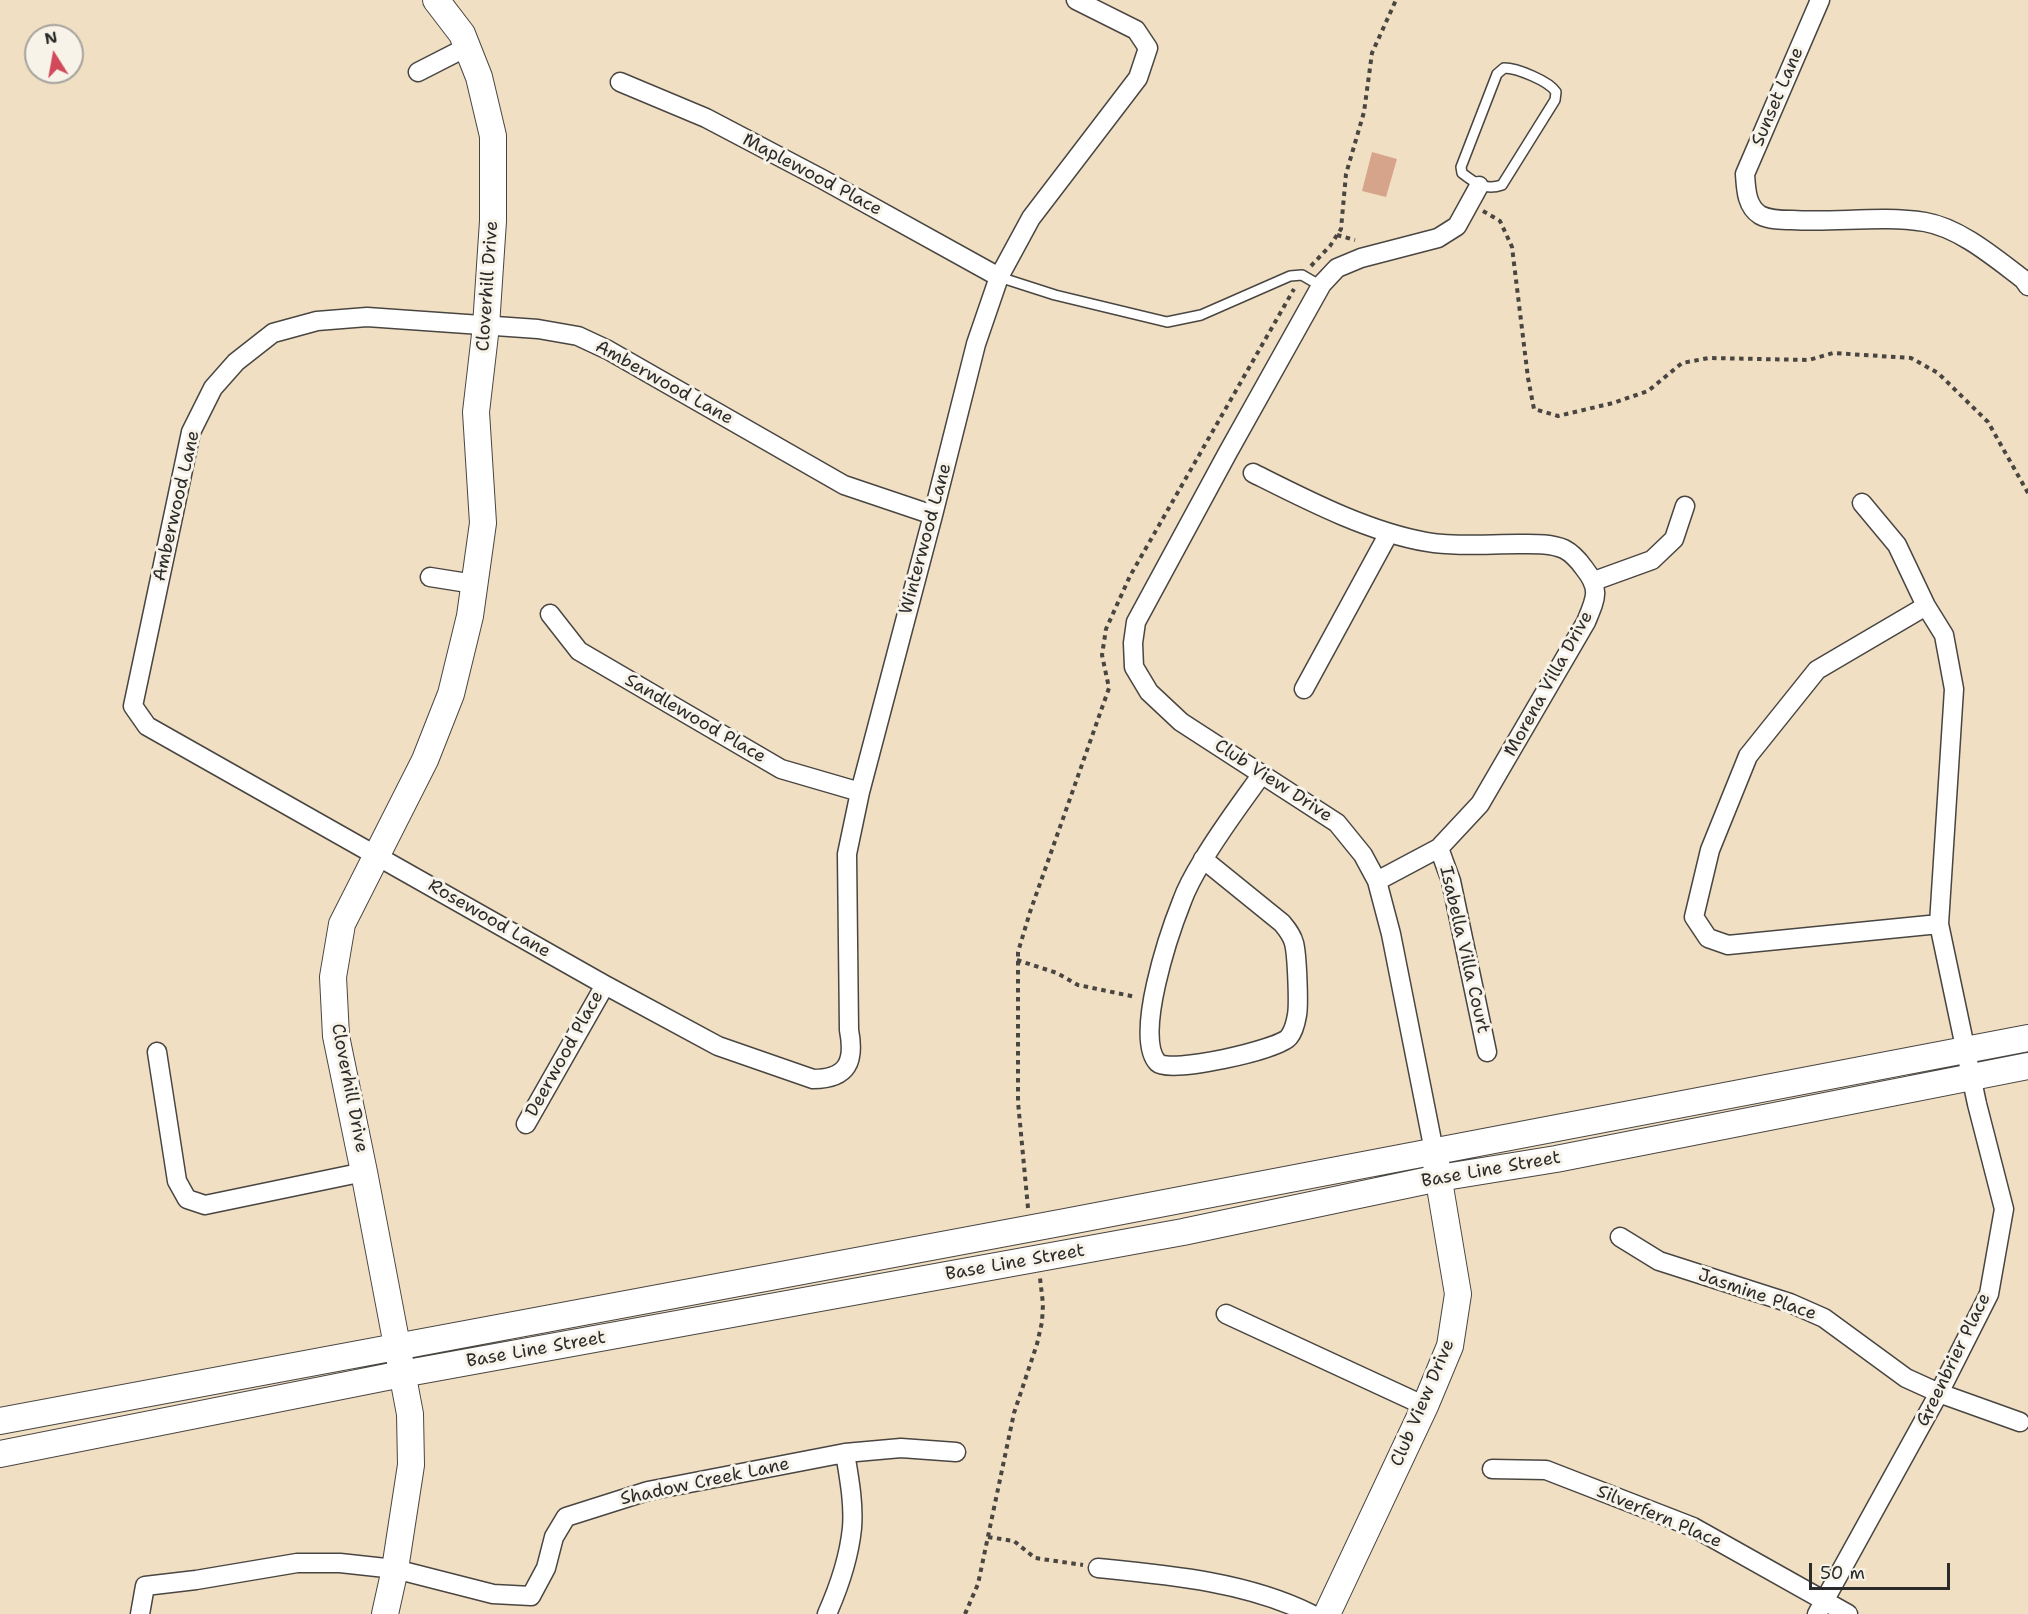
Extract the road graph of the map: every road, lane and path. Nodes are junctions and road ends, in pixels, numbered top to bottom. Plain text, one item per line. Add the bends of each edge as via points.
1 (436, 0) edge
2 (1076, 0) edge
3 (1820, 0) edge
4 (467, 47) junction
5 (418, 72) dead end
6 (620, 82) dead end
7 (1479, 186) junction
8 (1469, 203) junction
9 (1337, 235) dead end
10 (1360, 241) dead end
11 (999, 277) junction
12 (1321, 286) junction
13 (2028, 286) edge
14 (486, 326) junction
15 (1252, 473) dead end
16 (2028, 493) edge
17 (1862, 503) dead end
18 (1685, 506) dead end
19 (933, 514) junction
20 (1389, 533) junction
21 (430, 577) dead end
22 (1594, 581) junction
23 (474, 584) junction
24 (1926, 606) junction
25 (550, 614) dead end
26 (1304, 689) dead end
27 (147, 726) joint
28 (1262, 774) junction
29 (860, 792) junction
30 (1439, 848) junction
31 (377, 855) junction
32 (1203, 860) junction
33 (1377, 881) junction
34 (1939, 924) junction
35 (1017, 960) dead end
36 (604, 985) junction
37 (1152, 1001) junction
38 (2028, 1038) edge
39 (1966, 1050) junction
40 (157, 1052) dead end
41 (1487, 1052) dead end
42 (2028, 1066) edge
43 (841, 1072) joint
44 (1971, 1076) junction
45 (526, 1124) dead end
46 (1434, 1151) junction
47 (364, 1172) junction
48 (1439, 1178) junction
49 (1620, 1237) dead end
50 (1039, 1270) dead end
51 (1226, 1314) dead end
52 (397, 1347) junction
53 (402, 1374) junction
54 (1939, 1394) junction
55 (1425, 1406) junction
56 (0, 1421) edge
57 (2020, 1422) dead end
58 (956, 1452) dead end
59 (845, 1453) junction
60 (0, 1454) edge
61 (1492, 1469) dead end
62 (988, 1537) junction
63 (1061, 1561) dead end
64 (1098, 1568) dead end
65 (394, 1569) junction
66 (1821, 1608) edge
67 (140, 1614) edge
68 (385, 1614) edge
69 (827, 1614) edge
70 (965, 1614) edge
71 (1311, 1614) edge
72 (1327, 1614) edge
73 (1848, 1614) edge

1 - 4 main road, Cloverhill Drive
2 - 11 street, Winterwood Lane via 1136,30 1148,48 1138,78 1031,218
3 - 13 street, Sunset Lane via 1745,174 1746,196 1760,215 1776,219 1927,222 1970,239
4 - 5 street
4 - 14 main road, Cloverhill Drive via 479,77 493,136 493,221
6 - 11 street, Maplewood Place via 706,118
7 - 7 lane via 1502,185 1555,100 1552,85 1512,68 1504,68 1497,75 1461,166 1462,173
7 - 8 street, Club View Drive
8 - 12 street, Club View Drive via 1457,226 1438,238 1361,258 1337,268
8 - 16 path via 1500,221 1512,247 1534,409 1558,416 1613,403 1648,391 1682,363 1709,358 1809,360 1833,353 1911,358 1938,373 1988,422
9 - 10 path
11 - 12 lane via 1167,322 1201,315 1290,276 1302,275
11 - 19 street, Winterwood Lane via 976,344
12 - 28 street, Club View Drive via 1136,622 1133,643 1134,667 1149,692 1181,722
14 - 19 street, Amberwood Lane via 578,336 844,485
14 - 23 main road, Cloverhill Drive via 476,412 483,523
14 - 27 street, Amberwood Lane via 367,316 317,321 273,333 236,362 213,388 191,432 133,706
15 - 20 street via 1306,500
17 - 24 street, Greenbrier Place via 1897,545
18 - 22 street via 1674,539 1652,560
19 - 29 street, Winterwood Lane
20 - 22 street via 1427,542 1540,544 1563,549 1578,560
20 - 26 street
21 - 23 street
22 - 30 street, Morena Villa Drive via 1594,601 1586,622 1480,804
23 - 31 main road, Cloverhill Drive via 451,694 425,760
24 - 34 street, Greenbrier Place via 1944,635 1954,689
24 - 34 street via 1818,670 1748,756 1710,850 1694,917 1708,938 1728,945
25 - 29 street, Sandlewood Place via 579,651 771,763
27 - 31 street, Rosewood Lane
28 - 32 street
28 - 33 street, Club View Drive via 1336,823 1363,855
29 - 43 street, Winterwood Lane via 847,854 849,1030 853,1048 850,1062
30 - 33 street, Morena Villa Drive
30 - 41 street, Isabella Villa Court via 1451,881
31 - 36 street, Rosewood Lane
31 - 47 main road, Cloverhill Drive via 342,924 333,977 336,1036
32 - 37 street via 1182,899
32 - 37 street via 1282,923 1291,935 1297,1015 1293,1028 1280,1044 1262,1050 1164,1067 1153,1055 1150,1043
33 - 46 street, Club View Drive
34 - 39 street, Greenbrier Place
35 - 37 path via 1057,972 1078,985
36 - 43 street, Rosewood Lane via 718,1046 813,1079 828,1079
36 - 45 street, Deerwood Place
38 - 39 main road, Base Line Street
39 - 44 street, Greenbrier Place
39 - 46 main road, Base Line Street
40 - 47 street via 177,1181 187,1199 204,1205
42 - 44 main road, Base Line Street
44 - 48 main road, Base Line Street via 1556,1159
44 - 54 street, Greenbrier Place via 2004,1209 1989,1294
46 - 48 main road, Club View Drive
46 - 52 main road, Base Line Street
47 - 52 main road, Cloverhill Drive
48 - 53 main road, Base Line Street via 1183,1232
48 - 55 main road, Club View Drive via 1458,1294 1450,1346
49 - 54 street, Jasmine Place via 1659,1261 1790,1303 1824,1318 1906,1378
50 - 62 path via 1042,1322 1014,1413
51 - 55 street
52 - 53 main road, Cloverhill Drive
52 - 56 main road, Base Line Street
53 - 60 main road, Base Line Street
53 - 65 main road, Cloverhill Drive via 410,1414 411,1465
54 - 57 street, Jasmine Place
54 - 66 street, Greenbrier Place
55 - 72 main road, Club View Drive
58 - 59 street, Shadow Creek Lane via 901,1448
59 - 65 street, Shadow Creek Lane via 648,1491 566,1517 531,1596 493,1594
59 - 69 street via 852,1527 843,1573
61 - 66 street, Silverfern Place via 1546,1470 1693,1527
62 - 63 path via 1014,1541 1035,1558
62 - 70 path via 978,1584
64 - 71 street via 1226,1586 1291,1604
65 - 67 street, Shadow Creek Lane via 297,1563 146,1586
65 - 68 main road, Cloverhill Drive
66 - 73 street, Silverfern Place

